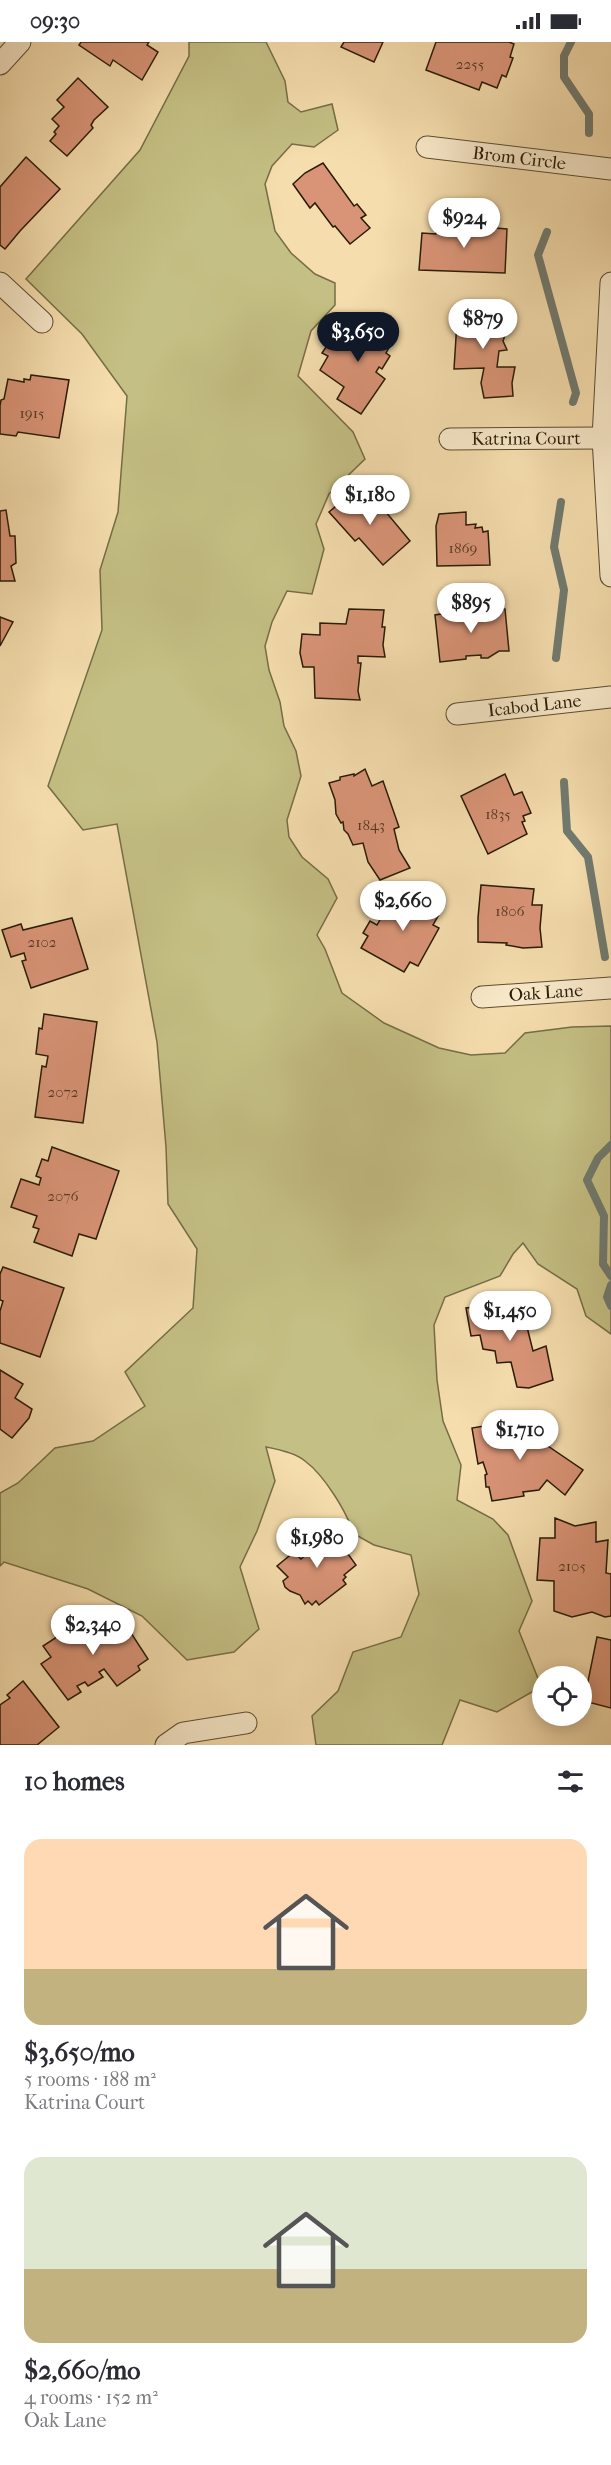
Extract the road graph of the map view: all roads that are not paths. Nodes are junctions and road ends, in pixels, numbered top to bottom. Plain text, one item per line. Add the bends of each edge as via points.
1 (20, 42) edge
2 (0, 64) edge
3 (427, 147) dead end
4 (611, 169) edge
5 (0, 283) edge
6 (611, 283) edge
7 (42, 322) dead end
8 (603, 438) junction
9 (450, 439) dead end
10 (611, 576) edge
11 (611, 697) edge
12 (457, 714) dead end
13 (611, 988) edge
14 (482, 997) dead end
15 (246, 1723) dead end
16 (166, 1745) edge

1 - 2 street
3 - 4 street, Brom Circle
5 - 7 street
6 - 8 street
8 - 9 street, Katrina Court
8 - 10 street
11 - 12 street, Icabod Lane
13 - 14 street, Oak Lane
15 - 16 street via 183,1733

